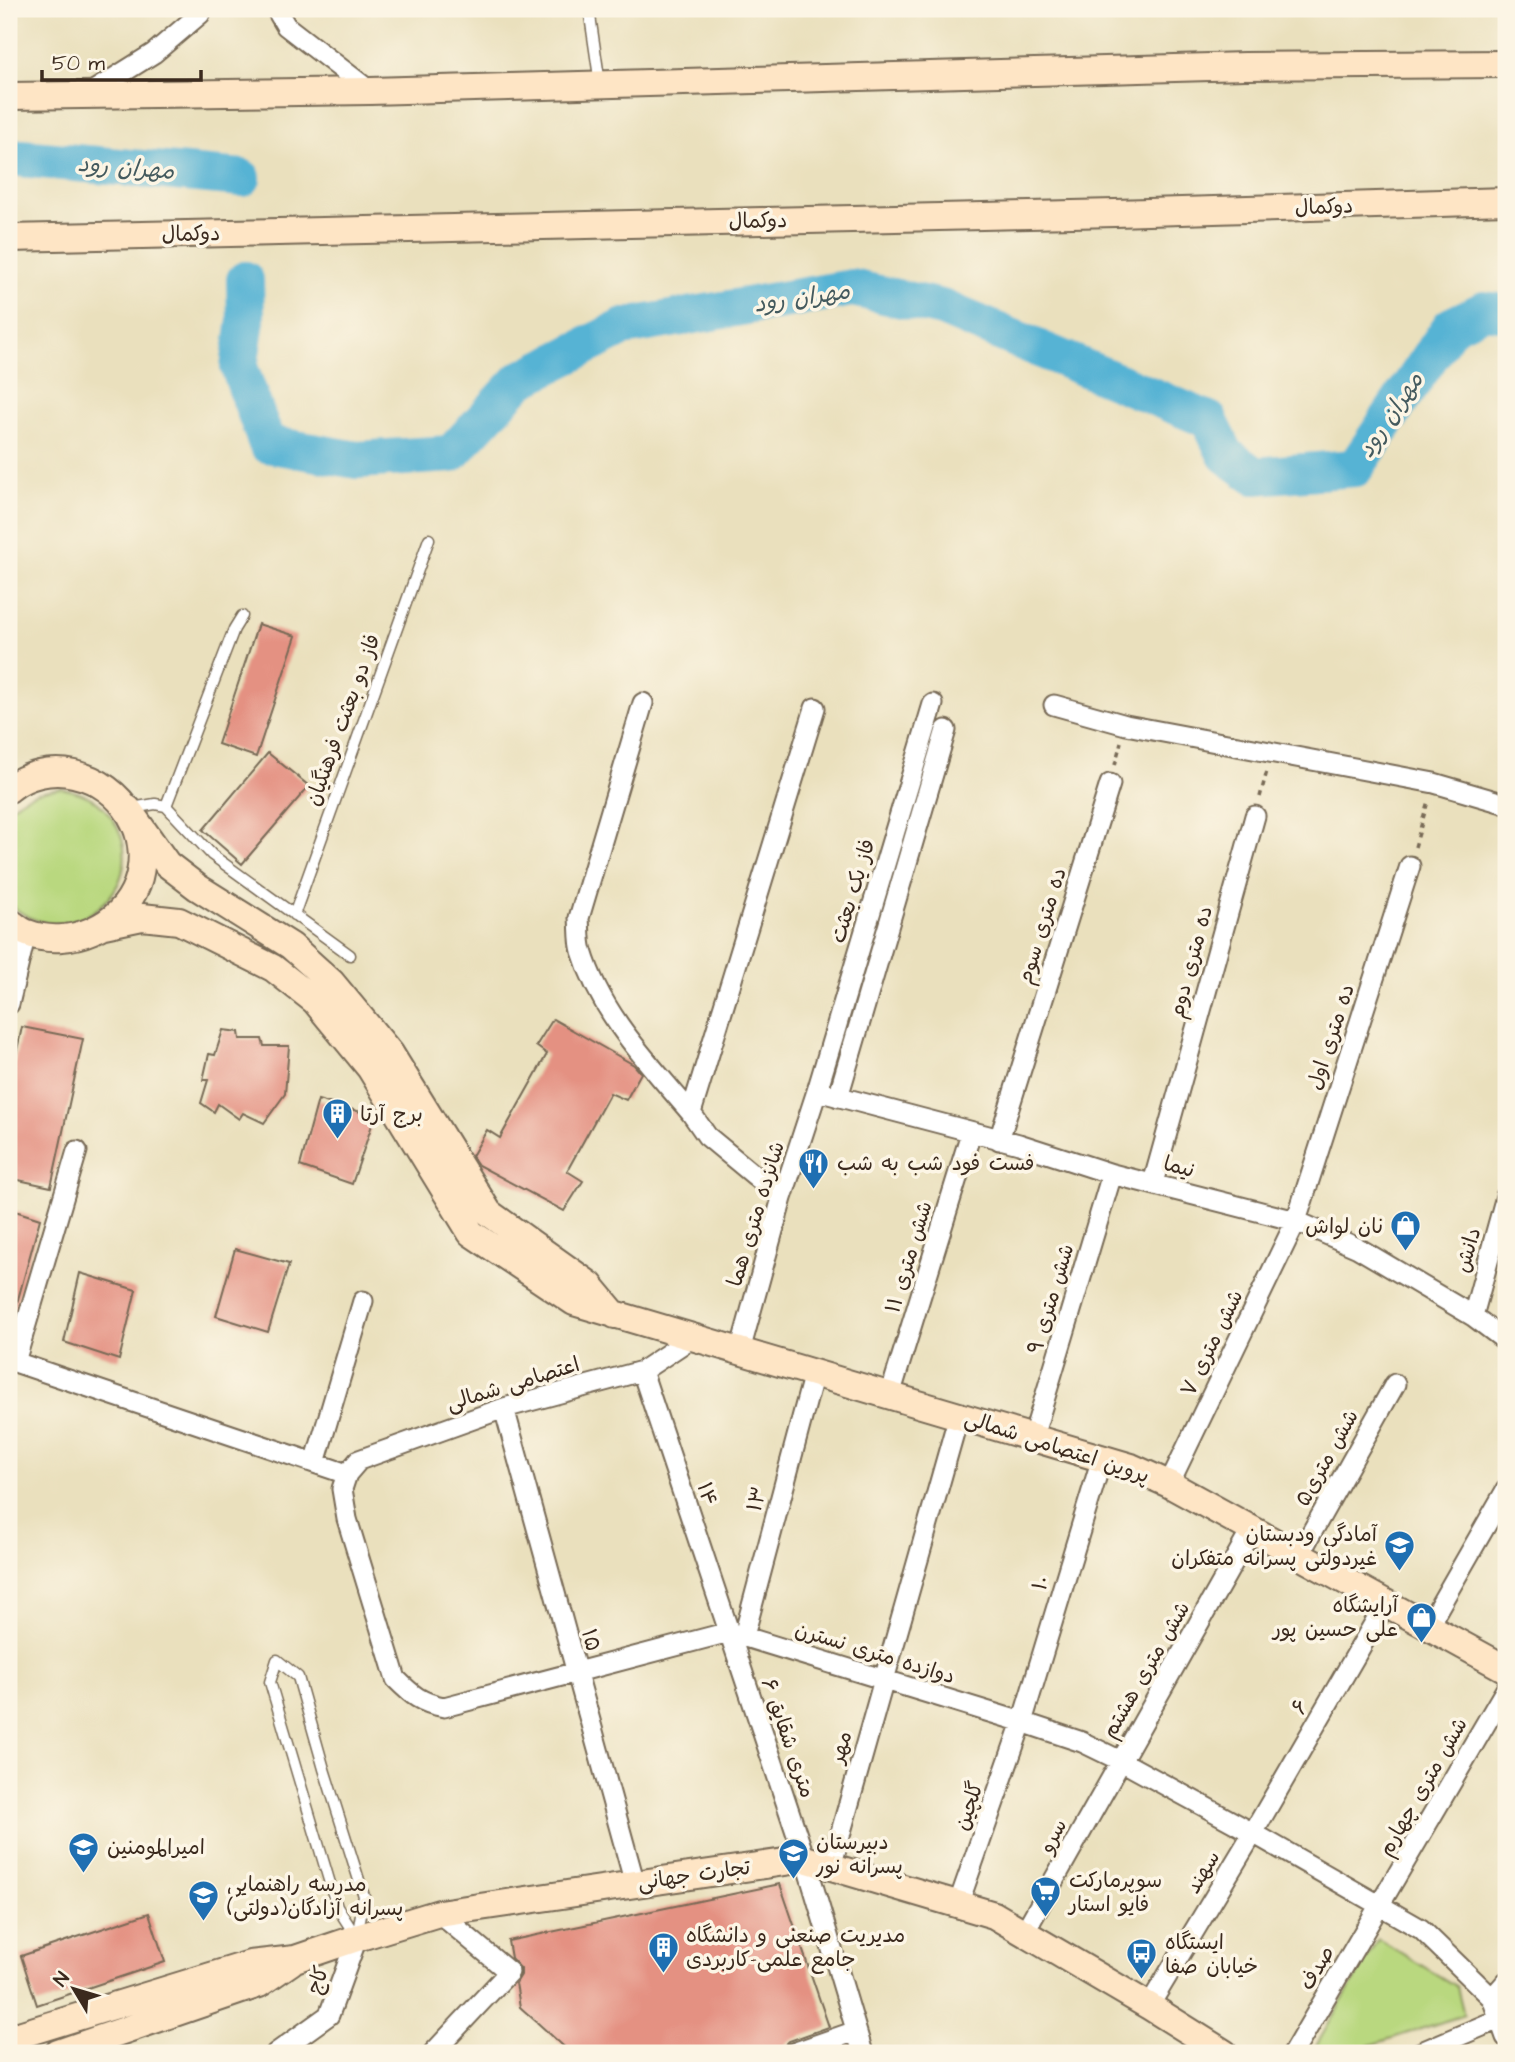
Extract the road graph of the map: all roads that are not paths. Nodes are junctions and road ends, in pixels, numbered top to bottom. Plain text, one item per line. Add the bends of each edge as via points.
1 (202, 9) edge
2 (276, 9) edge
3 (589, 9) edge
4 (1506, 64) edge
5 (600, 85) junction
6 (370, 91) junction
7 (87, 95) junction
8 (9, 96) edge
9 (1506, 201) edge
10 (9, 238) edge
11 (429, 539) dead end
12 (242, 616) dead end
13 (643, 703) dead end
14 (933, 704) dead end
15 (1054, 705) dead end
16 (815, 708) dead end
17 (946, 730) dead end
18 (1110, 784) road end
19 (10, 787) edge
20 (1506, 804) edge
21 (166, 806) junction
22 (128, 809) junction
23 (1255, 816) road end
24 (1410, 866) road end
25 (294, 915) junction
26 (104, 925) junction
27 (18, 927) edge
28 (350, 955) dead end
29 (9, 1004) edge
30 (817, 1091) junction
31 (838, 1097) junction
32 (691, 1113) junction
33 (971, 1133) junction
34 (999, 1140) junction
35 (77, 1152) dead end
36 (1112, 1174) junction
37 (1153, 1184) junction
38 (1506, 1196) edge
39 (782, 1198) junction
40 (1296, 1221) junction
41 (363, 1301) dead end
42 (615, 1314) junction
43 (1473, 1316) junction
44 (693, 1337) junction
45 (1506, 1341) edge
46 (740, 1351) junction
47 (12, 1361) edge
48 (642, 1371) junction
49 (814, 1373) junction
50 (1395, 1384) dead end
51 (890, 1395) junction
52 (504, 1408) junction
53 (959, 1415) junction
54 (1033, 1437) junction
55 (1102, 1458) junction
56 (315, 1463) junction
57 (347, 1474) junction
58 (1169, 1484) junction
59 (1506, 1490) edge
60 (1252, 1529) junction
61 (1299, 1555) junction
62 (1386, 1603) junction
63 (1428, 1626) junction
64 (736, 1634) junction
65 (1506, 1669) edge
66 (577, 1672) junction
67 (883, 1680) junction
68 (1506, 1689) edge
69 (1022, 1722) junction
70 (1121, 1761) junction
71 (1254, 1833) junction
72 (805, 1859) junction
73 (831, 1867) junction
74 (635, 1884) junction
75 (958, 1905) junction
76 (1380, 1907) junction
77 (439, 1913) junction
78 (1024, 1933) junction
79 (357, 1938) junction
80 (295, 1959) junction
81 (1506, 1982) edge
82 (1492, 1998) junction
83 (1149, 2006) junction
84 (1503, 2028) edge
85 (856, 2031) junction
86 (9, 2038) edge
87 (58, 2053) edge
88 (276, 2053) edge
89 (433, 2053) edge
90 (793, 2053) edge
91 (863, 2053) edge
92 (1224, 2053) edge
93 (1293, 2053) edge
94 (1419, 2053) edge

1 - 7 street via 154,53
2 - 6 street via 286,26
3 - 5 lane
4 - 5 main road via 1245,66
5 - 6 main road
6 - 7 main road
7 - 8 main road
9 - 10 main road, دوکمال
11 - 25 lane, فاز دو بعثت فرهنگیان
12 - 21 lane
13 - 32 street via 579,918 581,948 615,1021
14 - 30 street, فاز یک بعثت
15 - 20 street via 1126,725 1433,783
16 - 32 street
17 - 31 street
18 - 34 street, ده متری سوم
19 - 22 main road via 36,774 62,771 88,777 111,790
21 - 22 lane
21 - 25 lane via 212,855
22 - 26 main road via 139,833 142,859 137,885 124,907
22 - 42 main road via 167,864 290,946 332,983 390,1053 489,1213 590,1285
23 - 37 street, ده متری دوم
24 - 40 street, ده متری اول
25 - 28 lane
26 - 27 main road, پروین اعتصامی شمالی via 80,936 52,939
26 - 42 main road, پروین اعتصامی شمالی via 142,917 179,921 273,968 315,1001 370,1068 471,1233 574,1302
27 - 29 street
30 - 31 street, نیما
30 - 39 street, شانزده متری هما
31 - 33 street, نیما
32 - 39 street via 706,1136
33 - 34 street, نیما
33 - 51 street, ۱۱ شش متری
34 - 36 street, نیما
35 - 47 street
36 - 37 street, نیما
36 - 54 street, ۹ شش متری
37 - 40 street, نیما
38 - 43 street, دانش
39 - 46 street, شانزده متری هما
40 - 43 street, نیما via 1358,1248
40 - 58 street, ۷ شش متری
41 - 56 street
42 - 44 main road, پروین اعتصامی شمالی
43 - 45 street, نیما
44 - 46 main road, پروین اعتصامی شمالی
44 - 48 street, اعتصامی شمالی
46 - 49 main road, پروین اعتصامی شمالی
47 - 56 street
48 - 52 street, اعتصامی شمالی
48 - 64 street, ۱۴
49 - 51 main road, پروین اعتصامی شمالی
49 - 64 street, ۱۳
50 - 61 street, ۵شش متری
51 - 53 main road, پروین اعتصامی شمالی
52 - 57 street, اعتصامی شمالی via 370,1455
52 - 66 street, ۱۵
53 - 54 main road, پروین اعتصامی شمالی
53 - 67 street, مهر
54 - 55 main road, پروین اعتصامی شمالی
55 - 58 main road, پروین اعتصامی شمالی
55 - 69 street, ۱۰
56 - 57 street
57 - 66 street via 342,1489 347,1519 396,1679 412,1695 444,1707
58 - 60 main road, پروین اعتصامی شمالی
59 - 63 street
60 - 61 main road, پروین اعتصامی شمالی
60 - 70 street, شش متری هشتم
61 - 62 main road, پروین اعتصامی شمالی
62 - 63 main road, پروین اعتصامی شمالی
62 - 71 street, ۶
63 - 65 main road, پروین اعتصامی شمالی
64 - 66 street
64 - 67 street, دوازده متری نسترن
64 - 72 street, ۶ متری شقایق
66 - 74 street, ۱۵
67 - 69 street, دوازده متری نسترن
67 - 73 street, مهر
68 - 76 street, شش متری چهارم
69 - 70 street, دوازده متری نسترن
69 - 75 street, گلچین
70 - 71 street, دوازده متری نسترن
70 - 78 street, سرو
71 - 76 street, دوازده متری نسترن
71 - 83 street, سهند
72 - 73 main road, تجارت جهانی
72 - 74 main road, تجارت جهانی
72 - 85 street, ۶ متری شقایق
73 - 75 main road, تجارت جهانی
74 - 77 main road, تجارت جهانی
75 - 78 main road, تجارت جهانی via 994,1915
76 - 82 street, دوازده متری نسترن via 1421,1929
76 - 93 street, صدف
77 - 79 main road, تجارت جهانی
77 - 89 street via 509,1972
78 - 83 main road, تجارت جهانی
79 - 79 lane via 364,1896 298,1677 277,1660 270,1682 337,1906
79 - 80 main road, تجارت جهانی
79 - 88 street, کاج via 329,2015
80 - 86 main road, تجارت جهانی via 250,1964
80 - 87 main road, تجارت جهانی via 259,1984
81 - 82 street
82 - 84 street
83 - 92 main road, تجارت جهانی
84 - 94 street
85 - 90 street
85 - 91 street, ۶ متری شقایق

